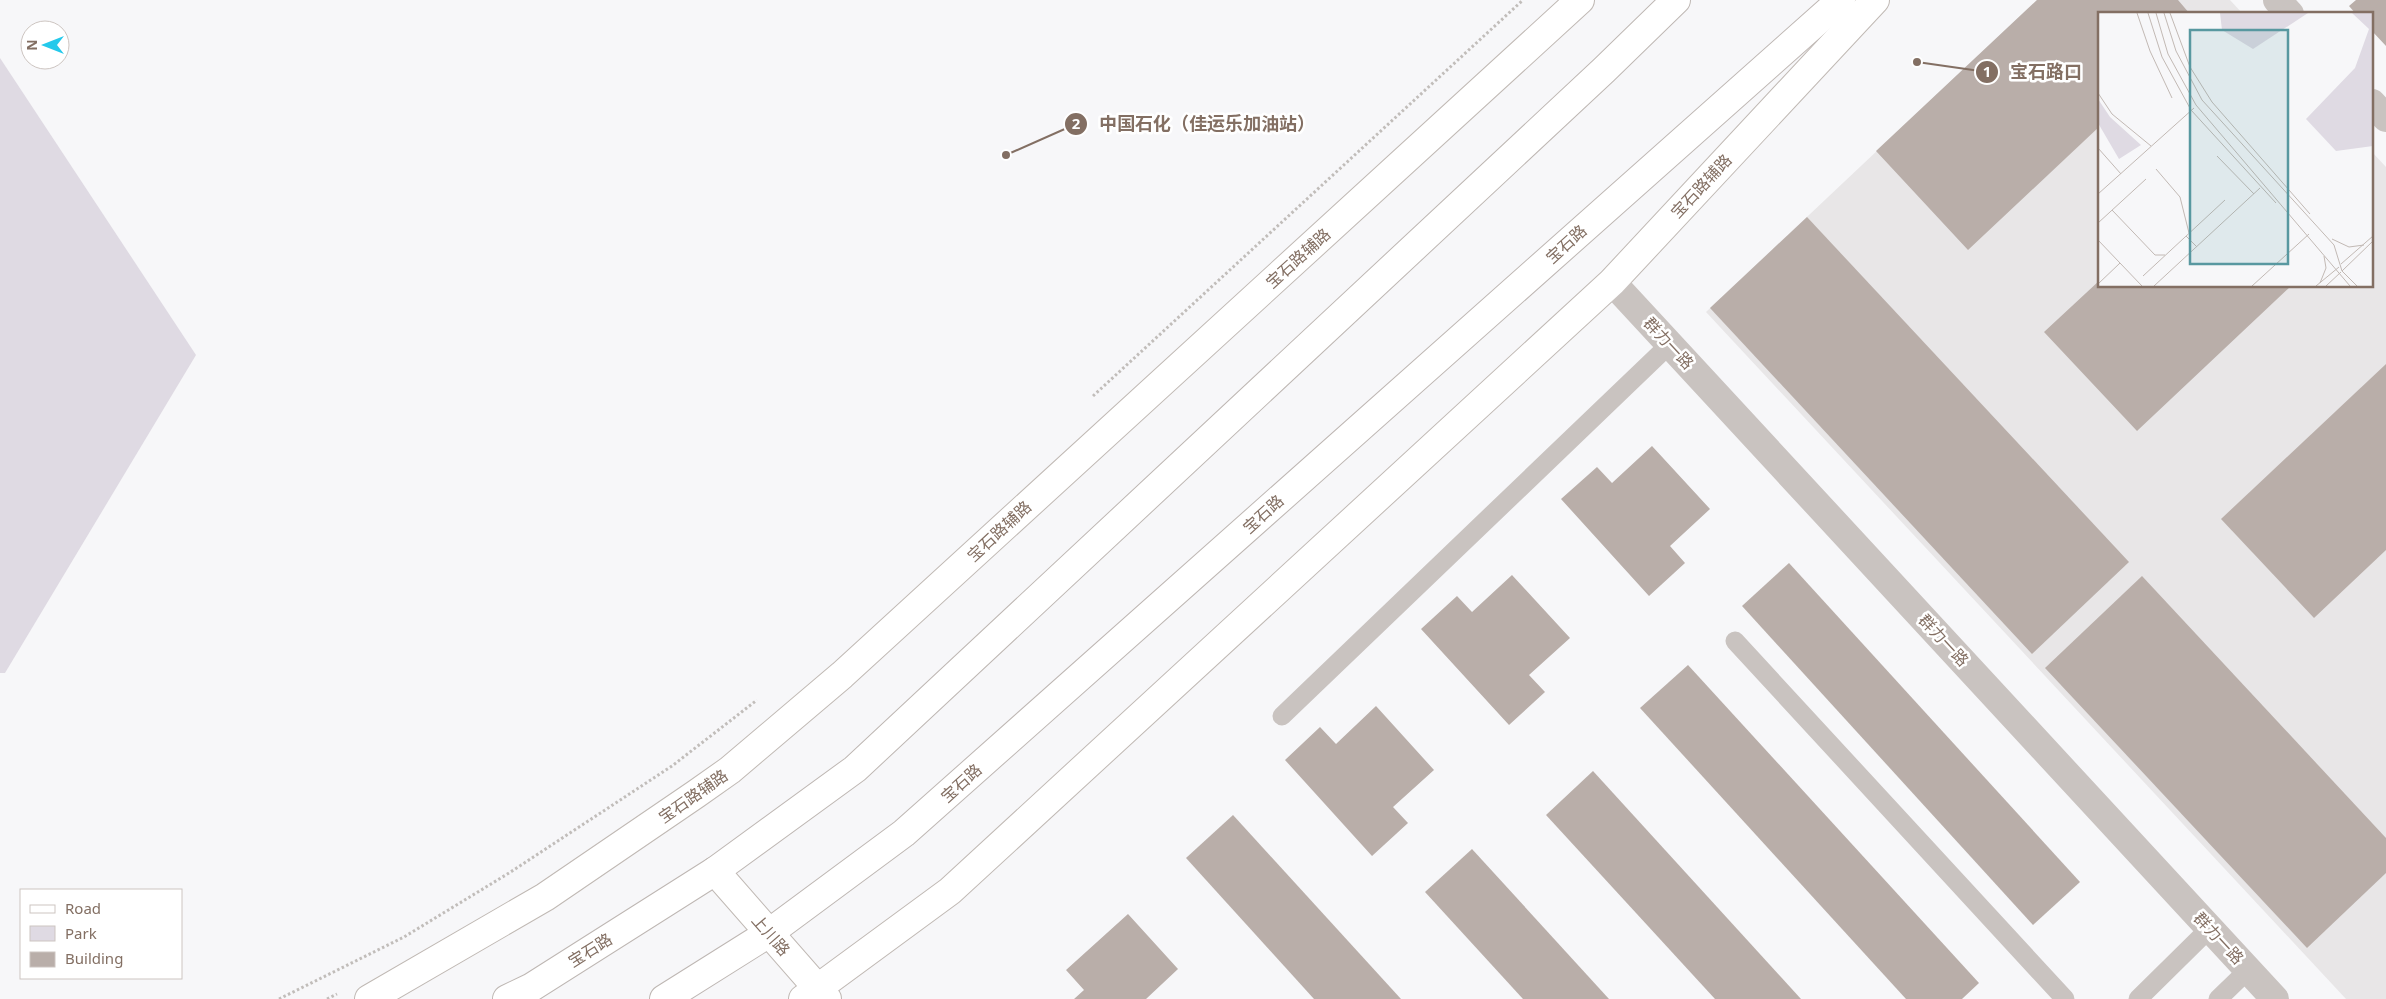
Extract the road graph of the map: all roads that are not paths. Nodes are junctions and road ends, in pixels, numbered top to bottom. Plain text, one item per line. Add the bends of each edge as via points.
1 (1580, 0) edge
2 (1676, 0) edge
3 (1841, 0) edge
4 (1874, 0) edge
5 (2277, 0) edge
6 (2288, 12) edge
7 (2374, 105) edge
8 (2386, 118) edge
9 (1612, 282) junction
10 (1670, 344) junction
11 (1735, 641) dead end
12 (1282, 716) dead end
13 (715, 871) junction
14 (2210, 928) junction
15 (768, 933) junction
16 (2248, 970) junction
17 (816, 996) edge
18 (369, 999) edge
19 (507, 999) edge
20 (664, 999) edge
21 (2065, 999) edge
22 (2138, 999) edge
23 (2218, 999) edge
24 (2275, 999) edge

1 - 18 main road, 宝石路辅路 via 842,675 730,770 545,897
2 - 13 main road, 宝石路 via 855,769
3 - 15 main road, 宝石路 via 904,833
4 - 9 main road, 宝石路辅路
5 - 6 street
7 - 8 street
9 - 10 street, 群力一路
9 - 17 main road, 宝石路辅路 via 950,891
10 - 12 lane
10 - 14 street, 群力一路
11 - 21 lane
13 - 15 main road, 上川路
13 - 19 main road, 宝石路 via 532,987
14 - 16 street, 群力一路
14 - 22 lane
15 - 17 main road, 上川路
15 - 20 main road, 宝石路
16 - 23 lane
16 - 24 street, 群力一路

